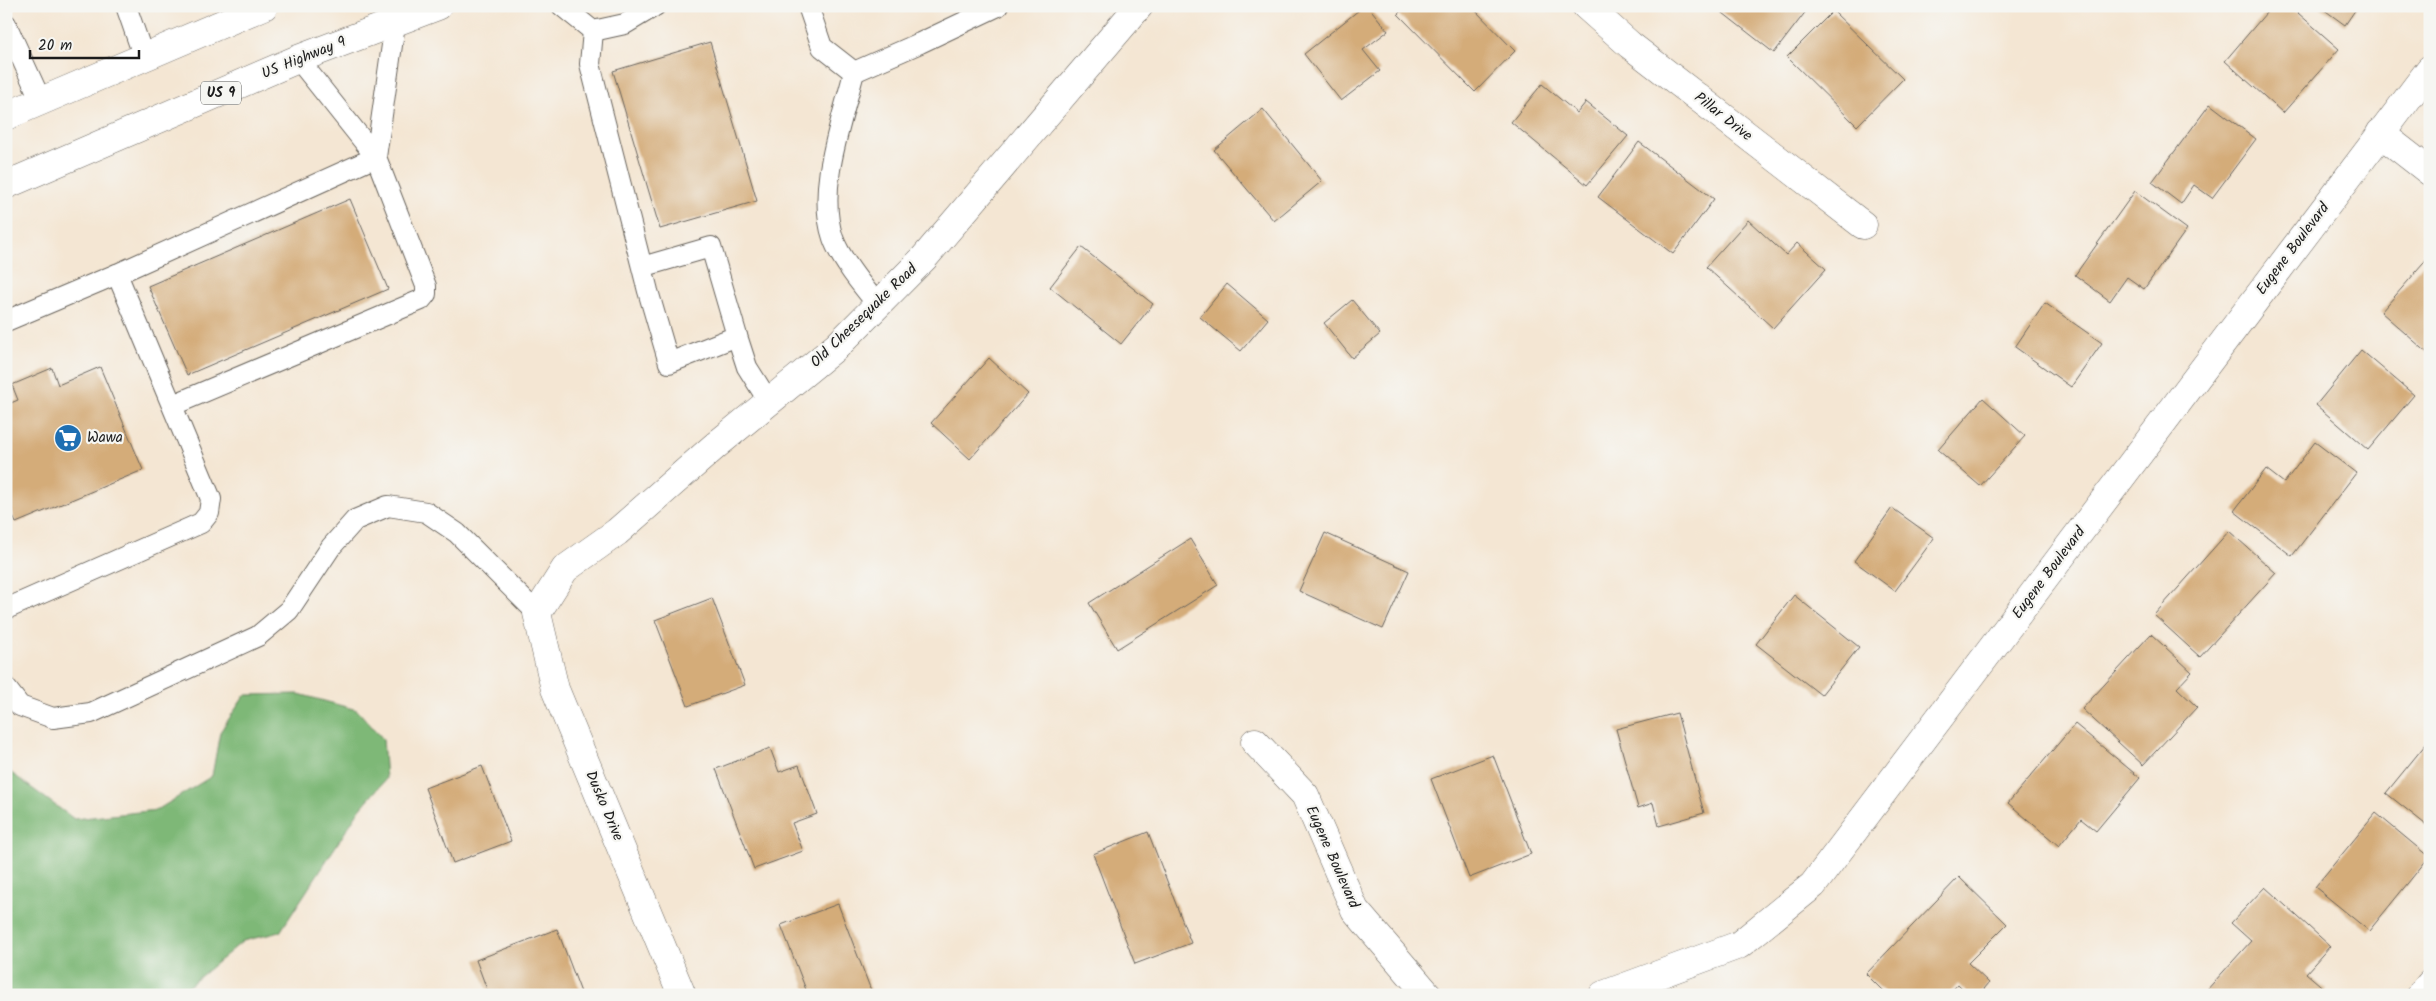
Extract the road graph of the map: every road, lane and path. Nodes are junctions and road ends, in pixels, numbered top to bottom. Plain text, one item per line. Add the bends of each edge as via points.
1 (126, 6) edge
2 (264, 6) edge
3 (438, 6) edge
4 (562, 6) edge
5 (656, 6) edge
6 (808, 6) edge
7 (998, 6) edge
8 (1139, 6) edge
9 (1586, 6) edge
10 (217, 17) edge
11 (6, 24) edge
12 (395, 24) junction
13 (593, 31) junction
14 (144, 58) junction
15 (298, 59) junction
16 (2430, 69) edge
17 (854, 72) junction
18 (41, 101) junction
19 (6, 116) edge
20 (2380, 134) junction
21 (376, 157) junction
22 (2430, 172) edge
23 (6, 185) edge
24 (1863, 225) dead end
25 (642, 266) junction
26 (117, 274) junction
27 (878, 305) junction
28 (6, 321) edge
29 (737, 336) junction
30 (769, 402) junction
31 (173, 405) junction
32 (6, 609) edge
33 (537, 613) junction
34 (6, 688) edge
35 (1256, 742) dead end
36 (2430, 984) edge
37 (682, 995) edge
38 (1428, 995) edge
39 (1603, 995) edge
40 (2421, 995) edge

1 - 14 lane
2 - 10 main road
3 - 12 main road, US Highway 9 / US 9
4 - 13 lane
5 - 13 lane via 625,24
6 - 17 lane via 822,47
7 - 17 lane
8 - 27 main road, Old Cheesequake Road via 924,258
9 - 24 main road, Pillar Drive via 1630,45
10 - 14 main road
11 - 18 lane
12 - 15 main road, US Highway 9 / US 9
12 - 21 lane
13 - 25 lane via 590,64
14 - 18 main road
15 - 21 lane
15 - 23 main road, US Highway 9 / US 9
16 - 20 main road, Eugene Boulevard
17 - 27 lane via 826,198 833,239 856,278
18 - 19 main road
20 - 22 main road
20 - 39 main road, Eugene Boulevard via 1813,885 1739,945
21 - 26 lane
21 - 31 lane via 426,286 426,294 421,300
25 - 29 lane via 710,247
25 - 29 lane via 670,363
26 - 28 lane
26 - 31 lane
27 - 30 main road, Old Cheesequake Road via 837,346
29 - 30 lane via 748,367
30 - 33 main road, Old Cheesequake Road via 617,532 565,569
31 - 32 lane via 211,499 209,513 201,524
33 - 34 lane via 457,533 426,512 388,506 355,520 331,547 289,610 258,636 91,713 53,718 20,706
33 - 37 main road, Dusko Drive via 555,689
35 - 38 main road, Eugene Boulevard via 1305,795 1355,910
36 - 40 main road

